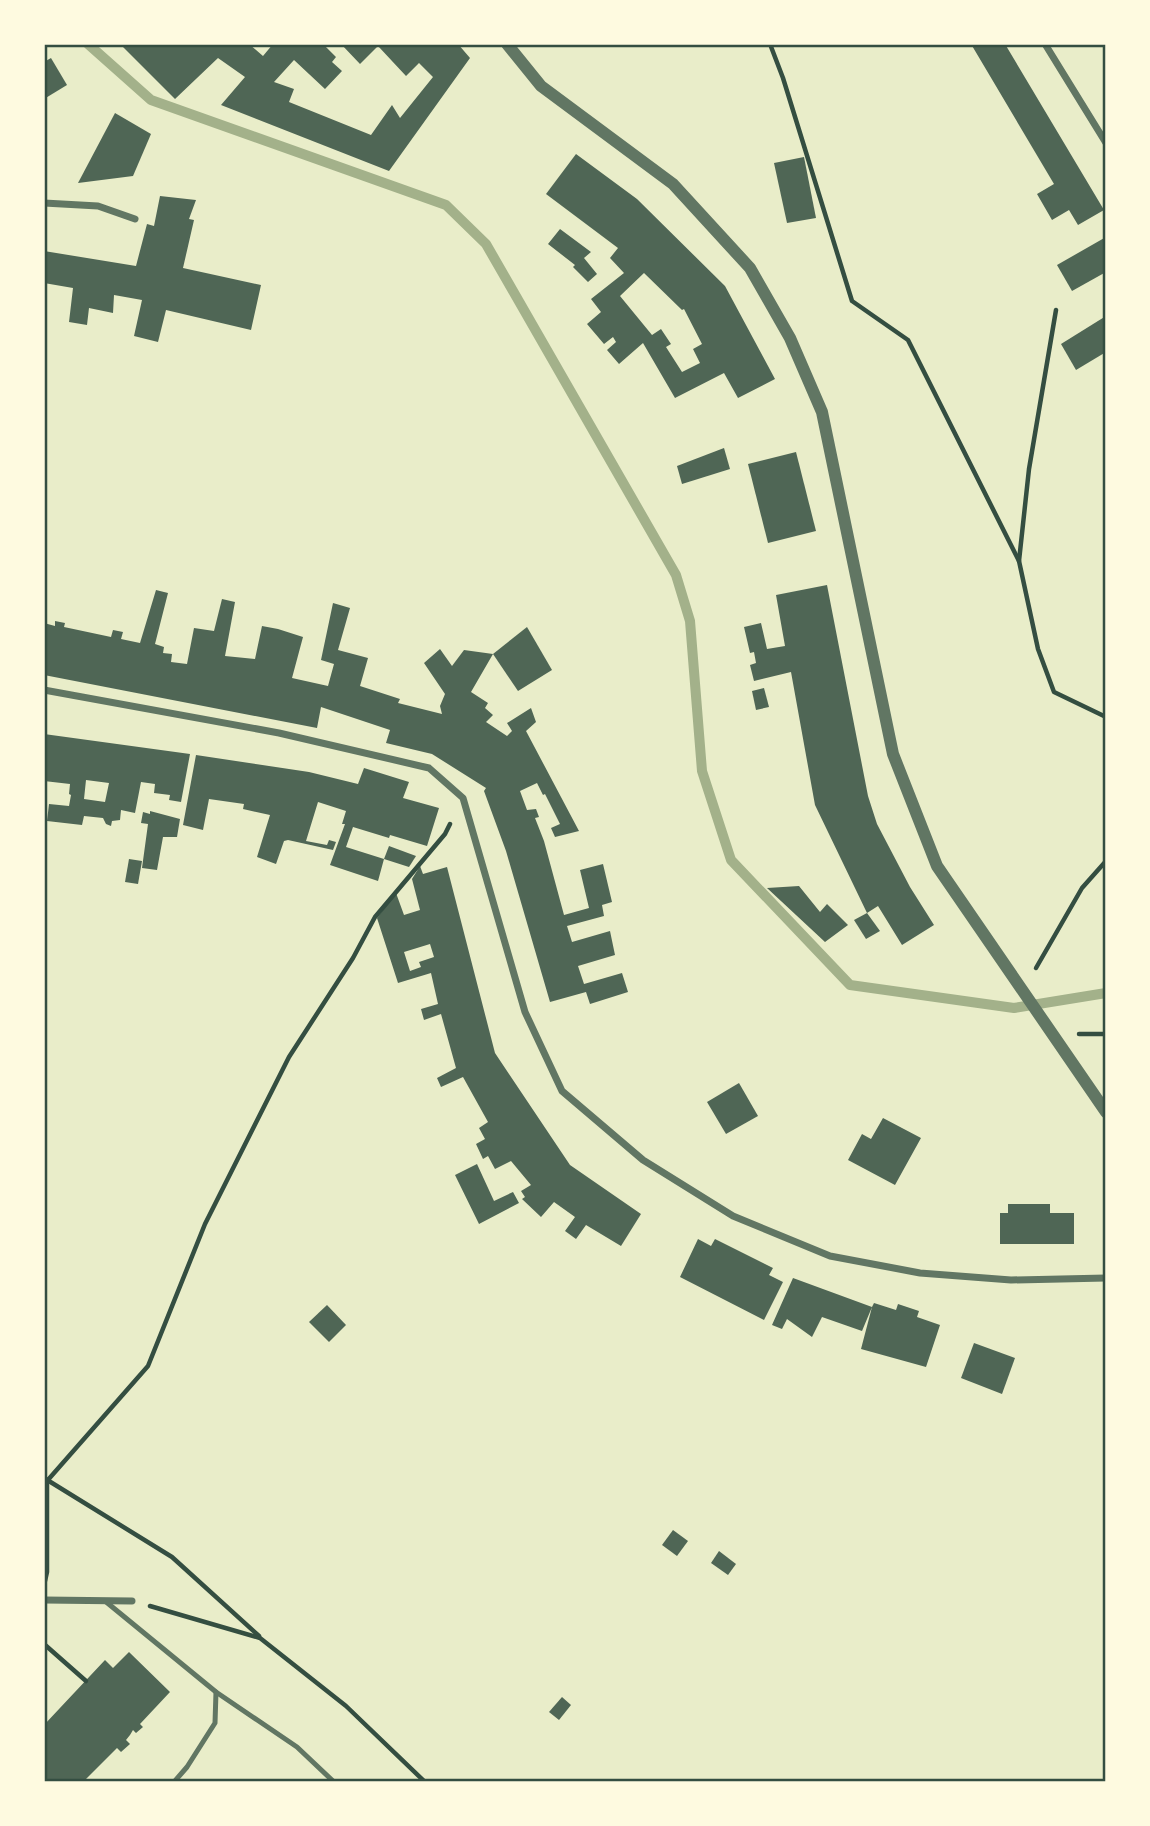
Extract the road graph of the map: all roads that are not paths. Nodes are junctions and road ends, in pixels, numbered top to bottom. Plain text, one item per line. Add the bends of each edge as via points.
1 (508, 44) edge
2 (1045, 44) edge
3 (1106, 143) edge
4 (44, 203) edge
5 (135, 219) dead end
6 (44, 690) edge
7 (1106, 1112) edge
8 (1106, 1278) edge
9 (44, 1600) edge
10 (105, 1601) junction
11 (132, 1601) road end
12 (216, 1692) junction
13 (174, 1782) edge
14 (334, 1782) edge

1 - 7 street via 541,86 673,184 750,268 790,338 822,412 893,754 937,866
2 - 3 street
4 - 5 street via 98,206
6 - 8 street via 279,733 429,768 463,798 525,1012 562,1091 643,1160 733,1216 830,1256 920,1273 1011,1280
9 - 10 street
10 - 11 street
10 - 12 lane
12 - 13 lane via 215,1723
12 - 14 lane via 297,1747

